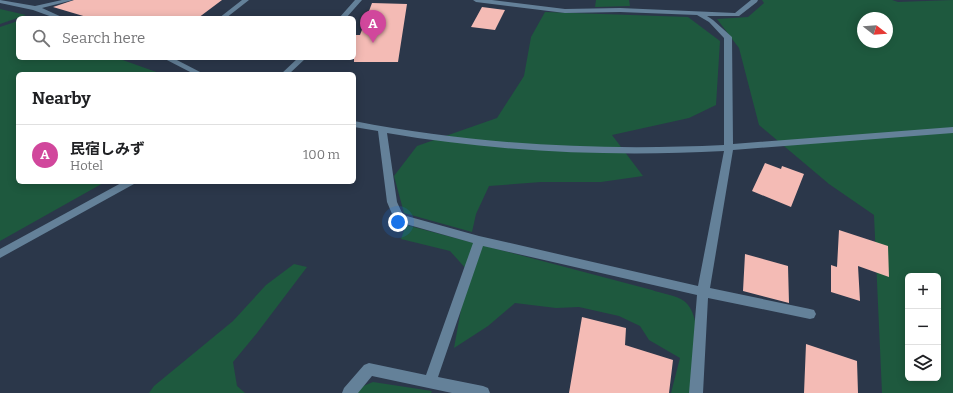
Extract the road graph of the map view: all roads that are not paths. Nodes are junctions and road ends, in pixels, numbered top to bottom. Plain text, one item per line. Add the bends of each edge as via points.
1 (70, 0) edge
2 (246, 0) edge
3 (359, 0) edge
4 (476, 0) edge
5 (754, 0) edge
6 (0, 1) edge
7 (35, 8) junction
8 (699, 14) junction
9 (58, 16) edge
10 (225, 16) edge
11 (344, 16) edge
12 (173, 60) edge
13 (300, 60) edge
14 (196, 72) edge
15 (287, 72) edge
16 (356, 124) edge
17 (382, 130) junction
18 (953, 130) edge
19 (729, 148) junction
20 (127, 184) edge
21 (480, 240) junction
22 (0, 254) edge
23 (703, 293) junction
24 (810, 314) dead end
25 (430, 382) junction
26 (349, 393) edge
27 (482, 393) edge
28 (696, 393) edge

1 - 7 street
2 - 10 street
3 - 11 street
4 - 8 street via 565,11 620,7
5 - 8 street via 755,2 737,15
6 - 7 street
7 - 9 street
8 - 19 street via 712,21 728,37
12 - 14 street
13 - 15 street
16 - 17 street
17 - 19 street via 476,142 575,150
17 - 21 street via 392,202 400,218 436,230
18 - 19 street
19 - 23 street
20 - 22 street
21 - 23 street
21 - 25 street
23 - 24 street
23 - 28 street
25 - 26 street via 369,369
25 - 27 street

